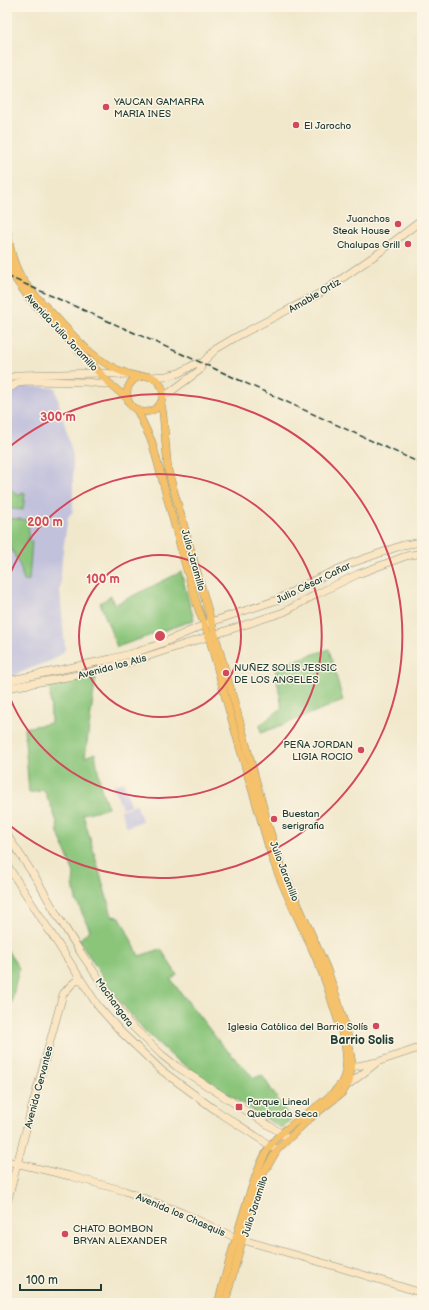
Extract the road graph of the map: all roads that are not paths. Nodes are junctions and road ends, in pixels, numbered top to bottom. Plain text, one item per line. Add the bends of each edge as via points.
1 (422, 220) edge
2 (7, 230) edge
3 (7, 256) edge
4 (202, 363) junction
5 (100, 373) junction
6 (130, 375) junction
7 (142, 377) junction
8 (150, 377) junction
9 (7, 381) edge
10 (111, 385) junction
11 (7, 390) edge
12 (128, 399) junction
13 (162, 400) junction
14 (137, 410) junction
15 (422, 542) edge
16 (422, 553) edge
17 (208, 623) junction
18 (212, 636) junction
19 (7, 682) edge
20 (7, 688) edge
21 (7, 835) edge
22 (7, 865) edge
23 (80, 978) junction
24 (422, 1047) edge
25 (377, 1062) junction
26 (349, 1069) junction
27 (345, 1084) junction
28 (281, 1133) junction
29 (288, 1139) junction
30 (274, 1148) junction
31 (7, 1161) edge
32 (18, 1163) junction
33 (7, 1203) edge
34 (239, 1239) junction
35 (422, 1293) edge
36 (218, 1303) edge
37 (225, 1303) edge

1 - 4 street, Amable Ortiz via 324,291 236,337 216,349
2 - 6 main road, Avenida Julio Jaramillo via 12,254 26,284 86,349
3 - 5 main road, Avenida Julio Jaramillo via 16,280 28,297
4 - 8 street, Amable Ortiz via 179,373
4 - 13 street, Amable Ortiz via 200,370
5 - 6 street
5 - 9 street via 19,375
5 - 10 main road, Avenida Julio Jaramillo
6 - 7 main road, Avenida Julio Jaramillo
7 - 8 main road
7 - 12 main road via 132,383
8 - 13 main road, Julio Jaramillo via 160,384 163,390
10 - 11 street via 26,381 19,382
10 - 12 main road, Avenida Julio Jaramillo
12 - 14 main road, Julio Jaramillo
13 - 14 main road via 157,408 151,411
13 - 17 main road, Julio Jaramillo via 168,470
14 - 17 main road, Julio Jaramillo via 152,442 198,608
15 - 17 street, Julio César Cañar via 403,545 352,562 277,600
16 - 18 street, Julio César Cañar via 406,556 358,574 284,612
17 - 18 main road, Julio Jaramillo
17 - 19 street, Avenida los Atis via 160,644 111,660
18 - 20 street, Avenida los Atis via 103,669
18 - 26 main road, Julio Jaramillo via 272,859 330,995
21 - 28 street, Machangara via 38,880 81,954 129,1023 176,1066
22 - 23 street, Machangara
23 - 30 street, Machangara via 113,1024 151,1061 214,1109
23 - 32 street, Avenida Cervantes via 63,994
24 - 25 street
25 - 26 street
25 - 27 street
26 - 27 main road, Julio Jaramillo
27 - 28 main road, Julio Jaramillo
27 - 29 main road, Julio Jaramillo via 338,1097
28 - 29 street, Machangara
28 - 30 main road, Julio Jaramillo
29 - 30 main road, Julio Jaramillo
30 - 34 main road, Julio Jaramillo via 256,1176
31 - 32 street, Avenida los Chasquis
32 - 33 street, Avenida Cervantes
32 - 34 street, Avenida los Chasquis via 125,1191 183,1213
34 - 35 street, Avenida los Chasquis
34 - 36 main road, Julio Jaramillo
34 - 37 main road, Julio Jaramillo

